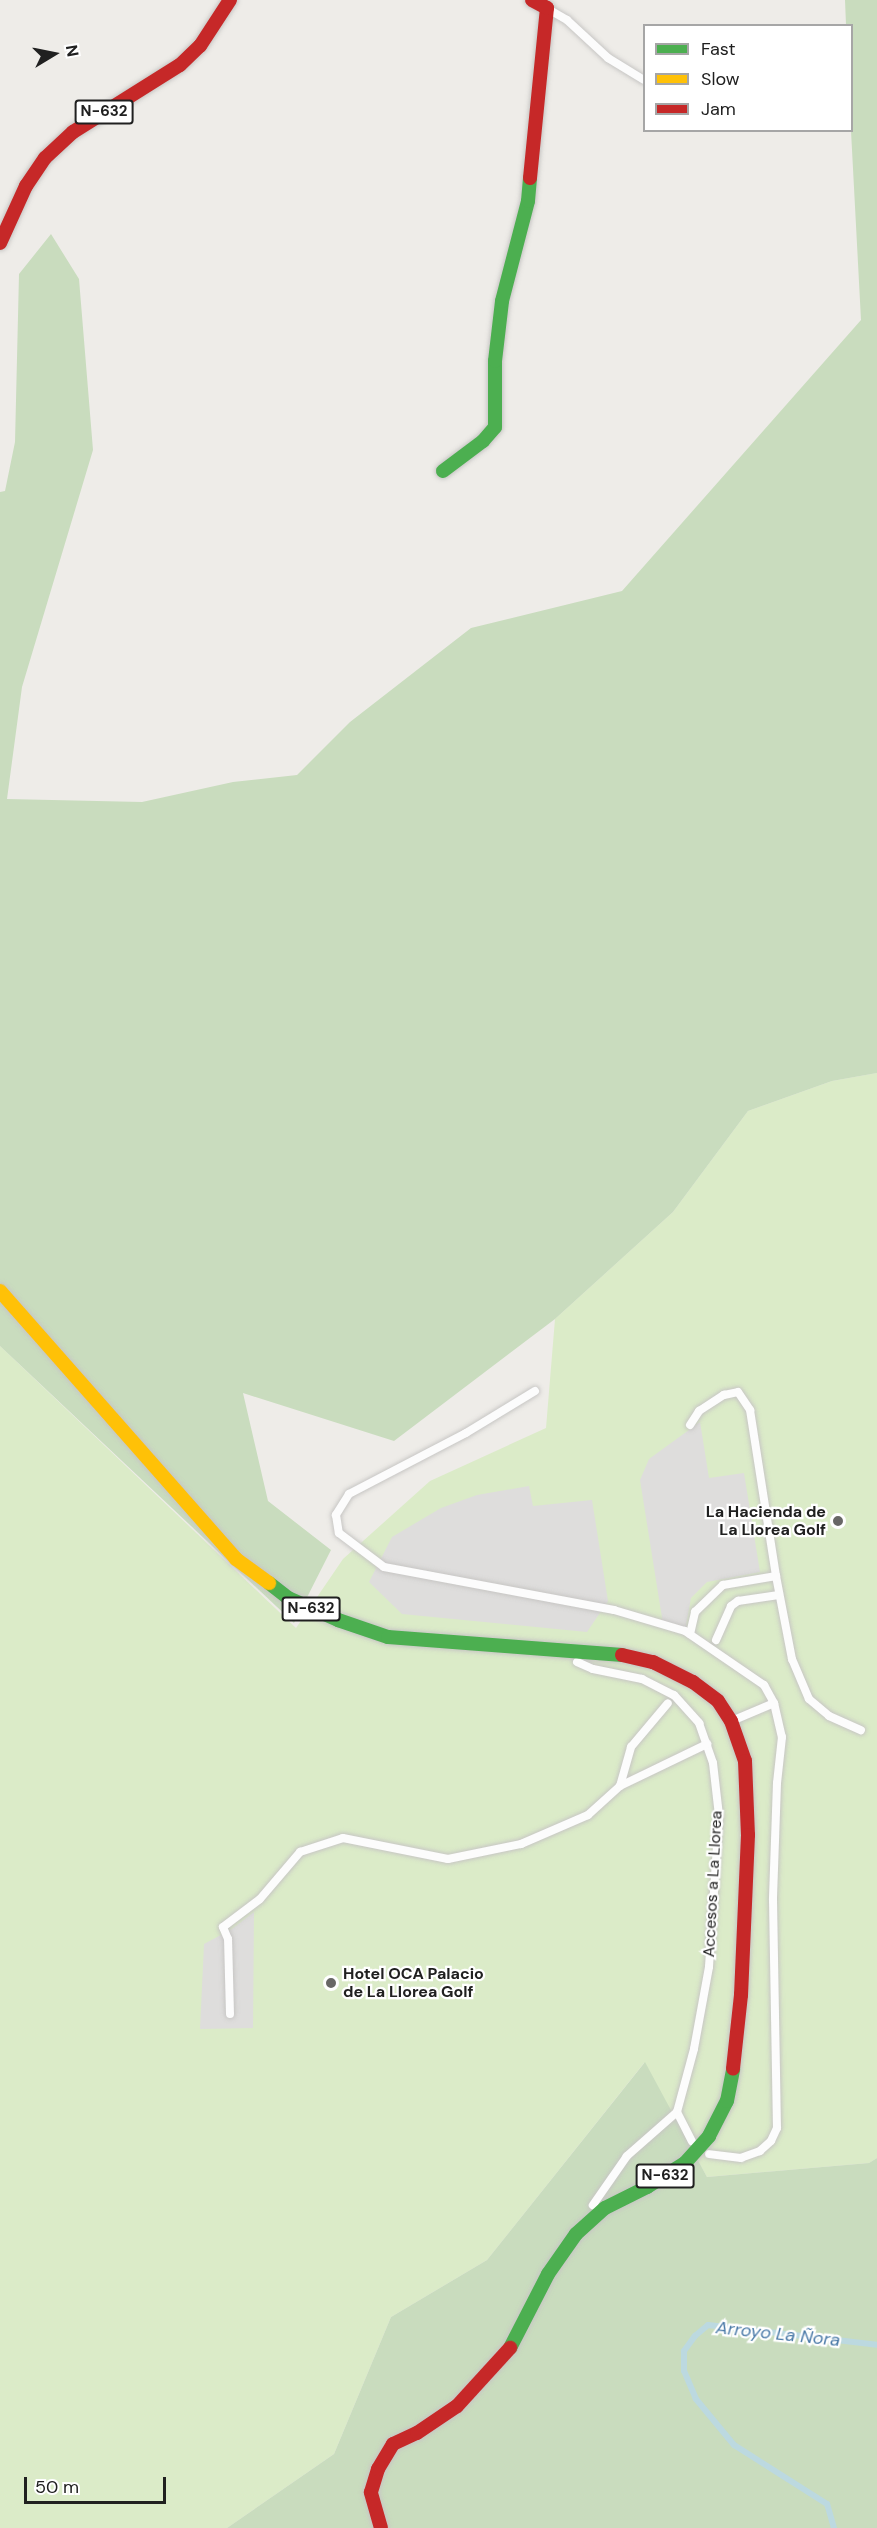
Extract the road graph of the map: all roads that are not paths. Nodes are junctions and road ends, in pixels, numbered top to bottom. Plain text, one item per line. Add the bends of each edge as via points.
1 (230, 0) edge
2 (532, 0) edge
3 (547, 8) junction
4 (643, 79) edge
5 (0, 243) edge
6 (443, 471) dead end
7 (0, 1291) edge
8 (536, 1391) dead end
9 (690, 1425) dead end
10 (776, 1576) junction
11 (779, 1595) junction
12 (690, 1634) junction
13 (716, 1640) dead end
14 (545, 1648) junction
15 (668, 1703) dead end
16 (774, 1703) junction
17 (731, 1721) junction
18 (861, 1730) dead end
19 (707, 1744) junction
20 (620, 1786) junction
21 (230, 2014) dead end
22 (677, 2112) junction
23 (692, 2141) dead end
24 (709, 2154) dead end
25 (589, 2222) junction
26 (381, 2528) edge

1 - 5 main road, N-632 via 200,46 180,65 72,132 45,158 26,186
2 - 3 main road
3 - 4 lane via 567,20 608,58
3 - 6 main road via 528,201 502,301 495,361 495,427
7 - 14 main road, N-632 via 236,1559 288,1598 388,1637
8 - 12 lane via 466,1433 349,1494 336,1515 339,1533 384,1567 614,1610
9 - 10 lane via 699,1411 724,1395 738,1392 750,1410
10 - 11 lane
10 - 12 lane via 723,1585 696,1612
11 - 13 lane via 738,1601 731,1606
11 - 18 lane via 792,1659 809,1699 829,1716
12 - 16 lane via 764,1685
14 - 17 main road, N-632 via 653,1662 693,1682 718,1701
14 - 19 lane, Accesos a La Llorea via 593,1669 642,1678 674,1695 699,1723
15 - 20 lane via 631,1747
16 - 17 lane
16 - 24 lane via 782,1737 773,1900 777,2128 760,2151 741,2158
17 - 25 main road, N-632 via 745,1761 748,1823 741,1995 727,2101 709,2136 685,2163 605,2208
19 - 20 lane
19 - 22 lane, Accesos a La Llorea via 719,1816 709,1967 694,2049
20 - 21 lane via 588,1815 521,1845 448,1859 343,1838 300,1852 260,1899 223,1927 228,1939
22 - 23 lane
22 - 25 lane via 627,2156 594,2204
25 - 26 main road, N-632 via 549,2274 509,2349 457,2406 393,2444 370,2492

